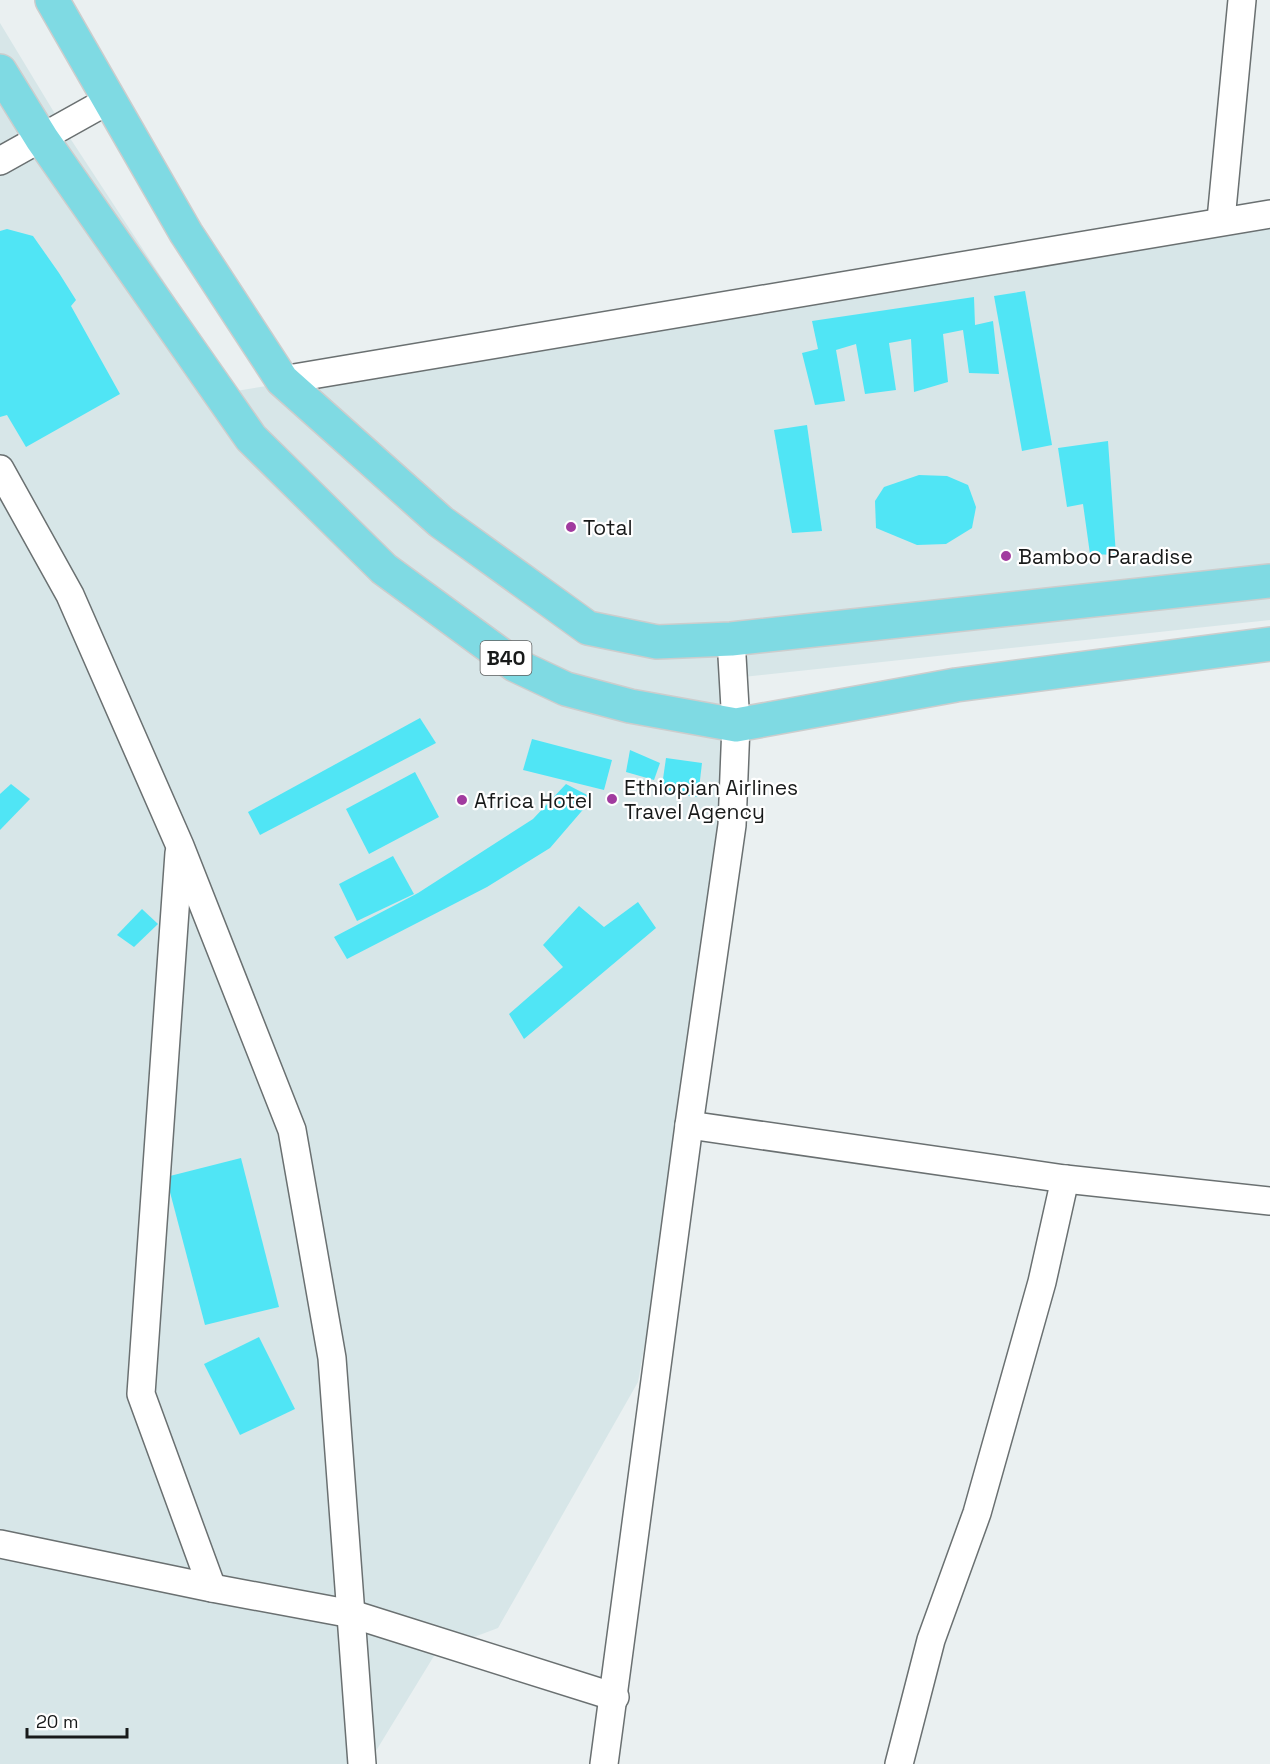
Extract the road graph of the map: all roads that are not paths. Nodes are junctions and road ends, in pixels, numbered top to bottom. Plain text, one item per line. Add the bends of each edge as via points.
1 (52, 0) edge
2 (1242, 0) edge
3 (0, 71) edge
4 (111, 99) junction
5 (42, 139) junction
6 (0, 161) edge
7 (1270, 214) edge
8 (1221, 220) junction
9 (282, 380) junction
10 (0, 469) edge
11 (1270, 581) edge
12 (731, 639) junction
13 (1270, 644) edge
14 (736, 725) junction
15 (180, 846) junction
16 (689, 1125) junction
17 (1065, 1179) junction
18 (1270, 1201) edge
19 (0, 1544) edge
20 (212, 1588) junction
21 (352, 1614) junction
22 (615, 1697) junction
23 (362, 1764) edge
24 (604, 1764) edge
25 (899, 1764) edge

1 - 4 highway
2 - 8 street
3 - 5 highway, B40
4 - 5 street
4 - 9 highway via 186,233
5 - 6 street
5 - 14 highway, B40 via 251,438 384,569 515,665 566,689 630,706
7 - 8 street
8 - 9 street
9 - 12 highway via 441,522 588,628 657,642
10 - 15 street via 70,595
11 - 12 highway
12 - 14 street
13 - 14 highway, B40 via 957,685
14 - 16 street via 732,825
15 - 20 street via 141,1394
15 - 21 street via 292,1130 332,1358
16 - 17 street
16 - 22 street
17 - 18 street
17 - 25 street via 1042,1282 977,1513 931,1640
19 - 20 street
20 - 21 street
21 - 22 street
21 - 23 street
22 - 24 street

